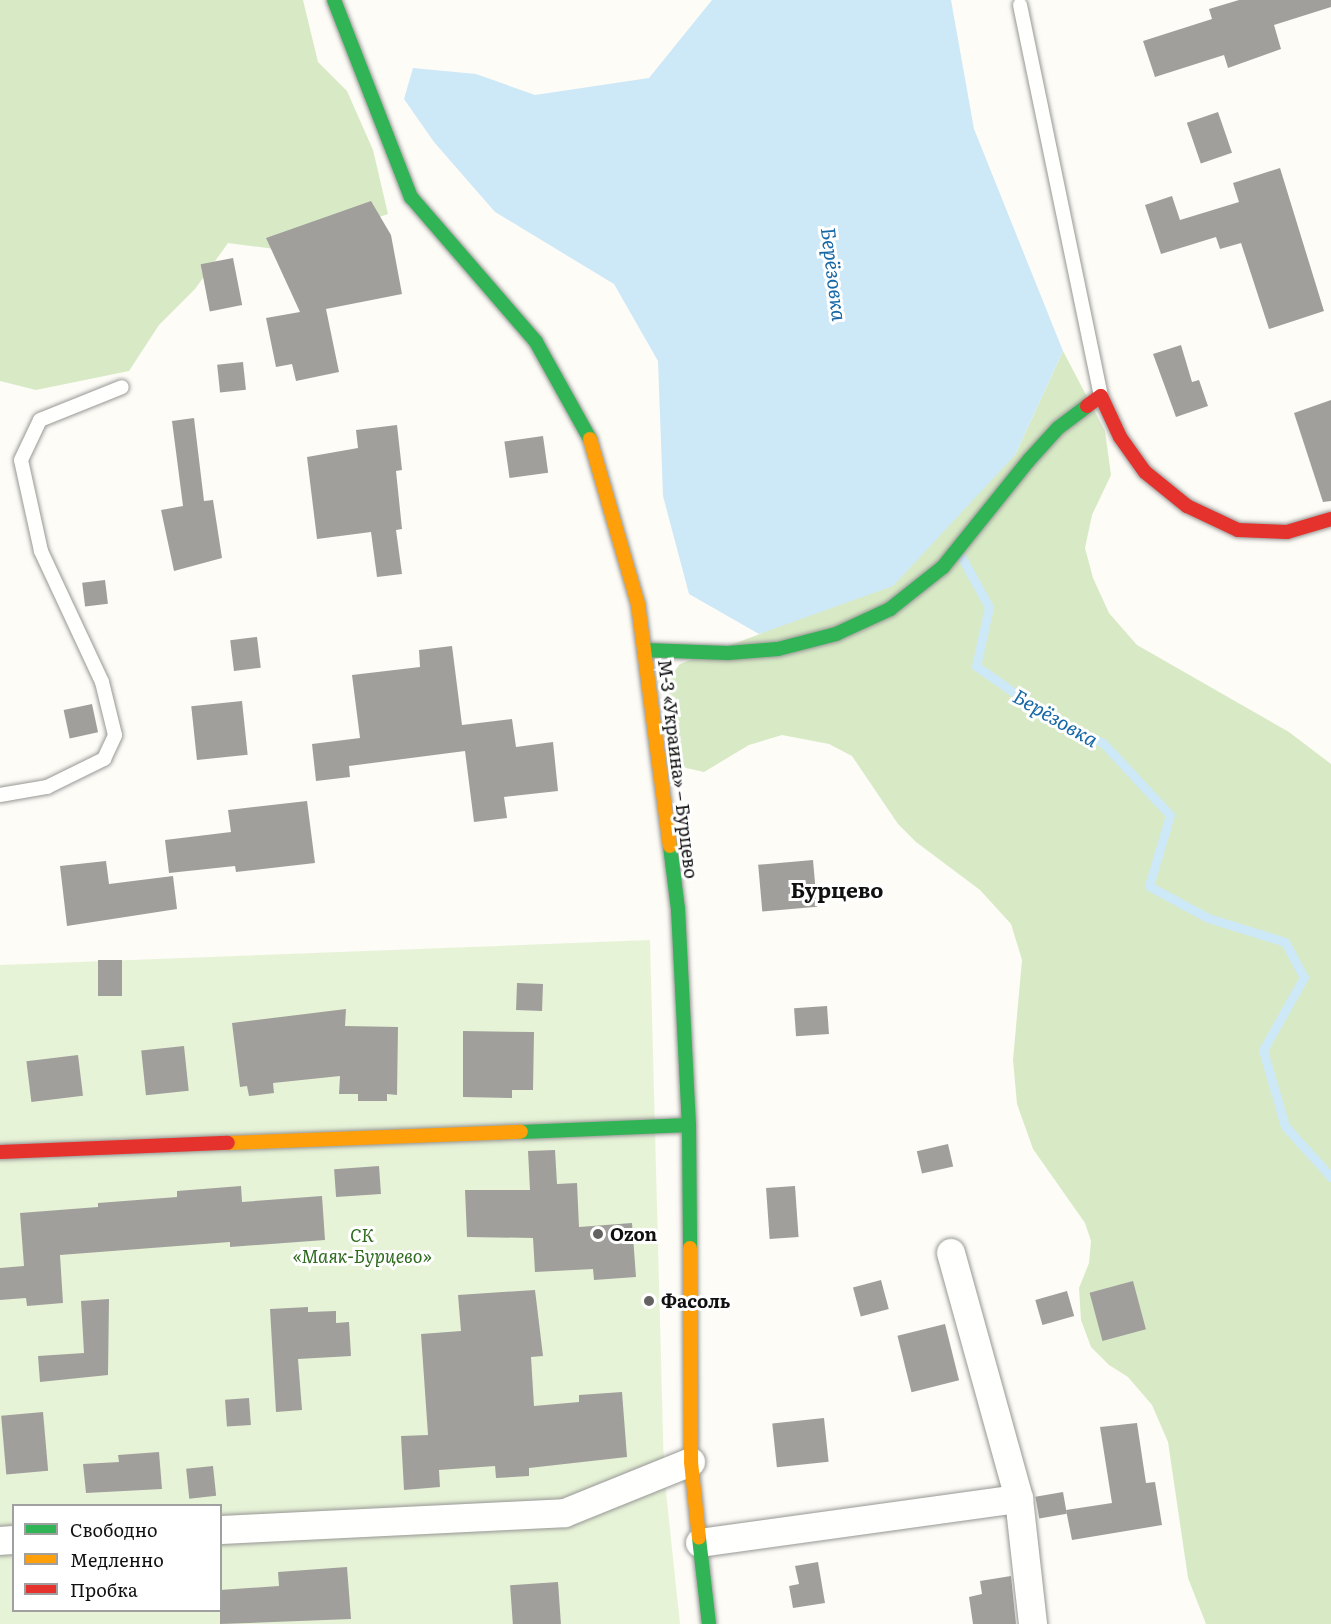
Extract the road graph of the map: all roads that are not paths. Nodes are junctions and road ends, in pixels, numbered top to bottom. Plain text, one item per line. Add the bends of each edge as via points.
1 (334, 0) edge
2 (1020, 5) dead end
3 (122, 387) dead end
4 (1101, 396) junction
5 (1331, 519) edge
6 (644, 650) junction
7 (0, 795) edge
8 (689, 1125) junction
9 (0, 1152) edge
10 (951, 1253) dead end
11 (691, 1462) junction
12 (1019, 1499) junction
13 (222, 1530) edge
14 (700, 1543) junction
15 (709, 1624) edge
16 (1033, 1624) edge

1 - 6 street, М-3 «Украина» – Бурцево via 411,197 536,342 590,440 638,604
2 - 4 lane
3 - 7 lane via 40,420 21,460 41,550 102,682 115,735 104,759 47,787
4 - 5 street via 1120,437 1146,472 1187,506 1238,530 1287,532
4 - 6 street via 1058,428 943,567 890,609 836,634 778,649 728,653
6 - 8 street, М-3 «Украина» – Бурцево via 678,909
8 - 9 street
8 - 11 street, М-3 «Украина» – Бурцево
10 - 12 street
11 - 13 street via 565,1513
11 - 14 street, М-3 «Украина» – Бурцево
12 - 14 street
12 - 16 street
14 - 15 street, М-3 «Украина» – Бурцево

